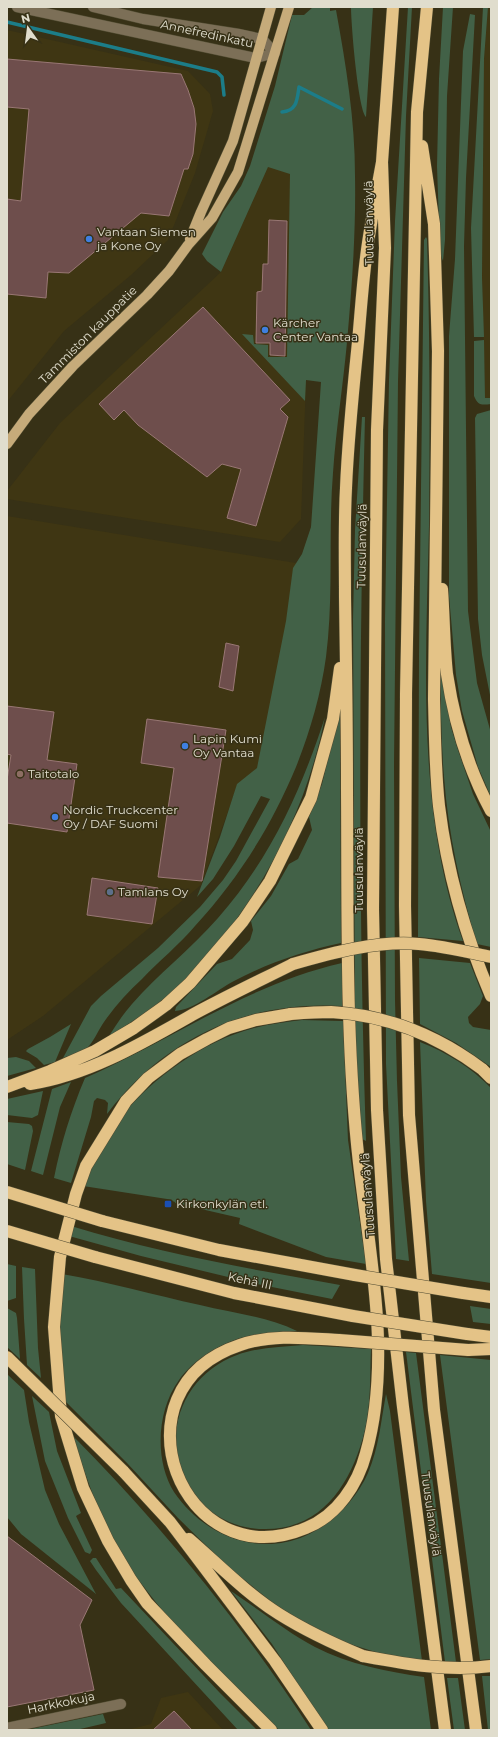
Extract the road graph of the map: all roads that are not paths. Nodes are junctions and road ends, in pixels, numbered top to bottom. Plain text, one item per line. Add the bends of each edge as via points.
1 (17, 7) edge
2 (93, 7) edge
3 (271, 7) edge
4 (289, 7) edge
5 (393, 7) edge
6 (427, 7) edge
7 (262, 39) junction
8 (275, 53) junction
9 (256, 58) junction
10 (417, 112) junction
11 (382, 162) junction
12 (188, 245) junction
13 (7, 444) edge
14 (436, 484) junction
15 (345, 621) junction
16 (491, 811) edge
17 (491, 957) edge
18 (491, 996) edge
19 (491, 1078) edge
20 (7, 1088) edge
21 (7, 1192) edge
22 (7, 1231) edge
23 (491, 1297) edge
24 (491, 1337) edge
25 (491, 1349) edge
26 (7, 1357) edge
27 (170, 1522) junction
28 (491, 1666) edge
29 (121, 1704) dead end
30 (7, 1728) edge
31 (271, 1730) edge
32 (322, 1730) edge
33 (445, 1730) edge
34 (476, 1730) edge

1 - 9 street, Annefredinkatu
2 - 7 street, Annefredinkatu via 144,19
3 - 7 main road, Tammiston kauppatie
4 - 8 main road, Tammiston kauppatie
5 - 11 highway, Tuusulanväylä
6 - 10 highway, Tuusulanväylä
7 - 8 street, Annefredinkatu
7 - 9 main road, Tammiston kauppatie
8 - 9 street, Annefredinkatu
8 - 12 main road, Tammiston kauppatie via 238,172 212,218
9 - 12 main road, Tammiston kauppatie via 233,140
10 - 14 highway via 434,224 438,351
10 - 34 highway, Tuusulanväylä via 406,694 405,906 408,1115 434,1410
11 - 15 highway via 367,246 349,434 345,492
11 - 33 highway, Tuusulanväylä via 385,248 377,430 373,901 377,1110 386,1259
12 - 13 main road, Tammiston kauppatie via 170,271 73,366 29,414
14 - 16 highway via 447,674 470,763
14 - 18 highway via 434,699 439,805 450,871 460,910 471,947
15 - 20 highway via 333,719 311,798 270,881 243,921 203,969 166,1005 134,1028 95,1051
15 - 25 highway, bridge via 349,1052 375,1303 379,1362 376,1399 366,1452 359,1474 348,1494 333,1510 315,1525 280,1536 260,1537 241,1534 219,1526 189,1497 177,1476 170,1455 169,1435 177,1399 202,1367 218,1355 239,1346 291,1337 339,1340 468,1350
17 - 20 highway, bridge via 455,949 411,944 334,952 293,964 172,1028 90,1067 53,1080
19 - 31 highway, bridge via 463,1055 418,1032 390,1022 361,1015 330,1012 291,1014 256,1020 229,1028 207,1039 180,1054 148,1078 126,1101 86,1166 76,1194 60,1257 54,1327 61,1416 83,1488 108,1541 147,1602
21 - 23 highway, Kehä III, bridge via 102,1221 219,1250
22 - 24 highway, Kehä III, bridge via 95,1257 234,1292 353,1316
26 - 27 highway, bridge via 123,1471
27 - 28 highway, bridge via 277,1613 320,1638 363,1656 408,1664 443,1668
27 - 32 highway via 275,1661
29 - 30 street, Harkkokuja

